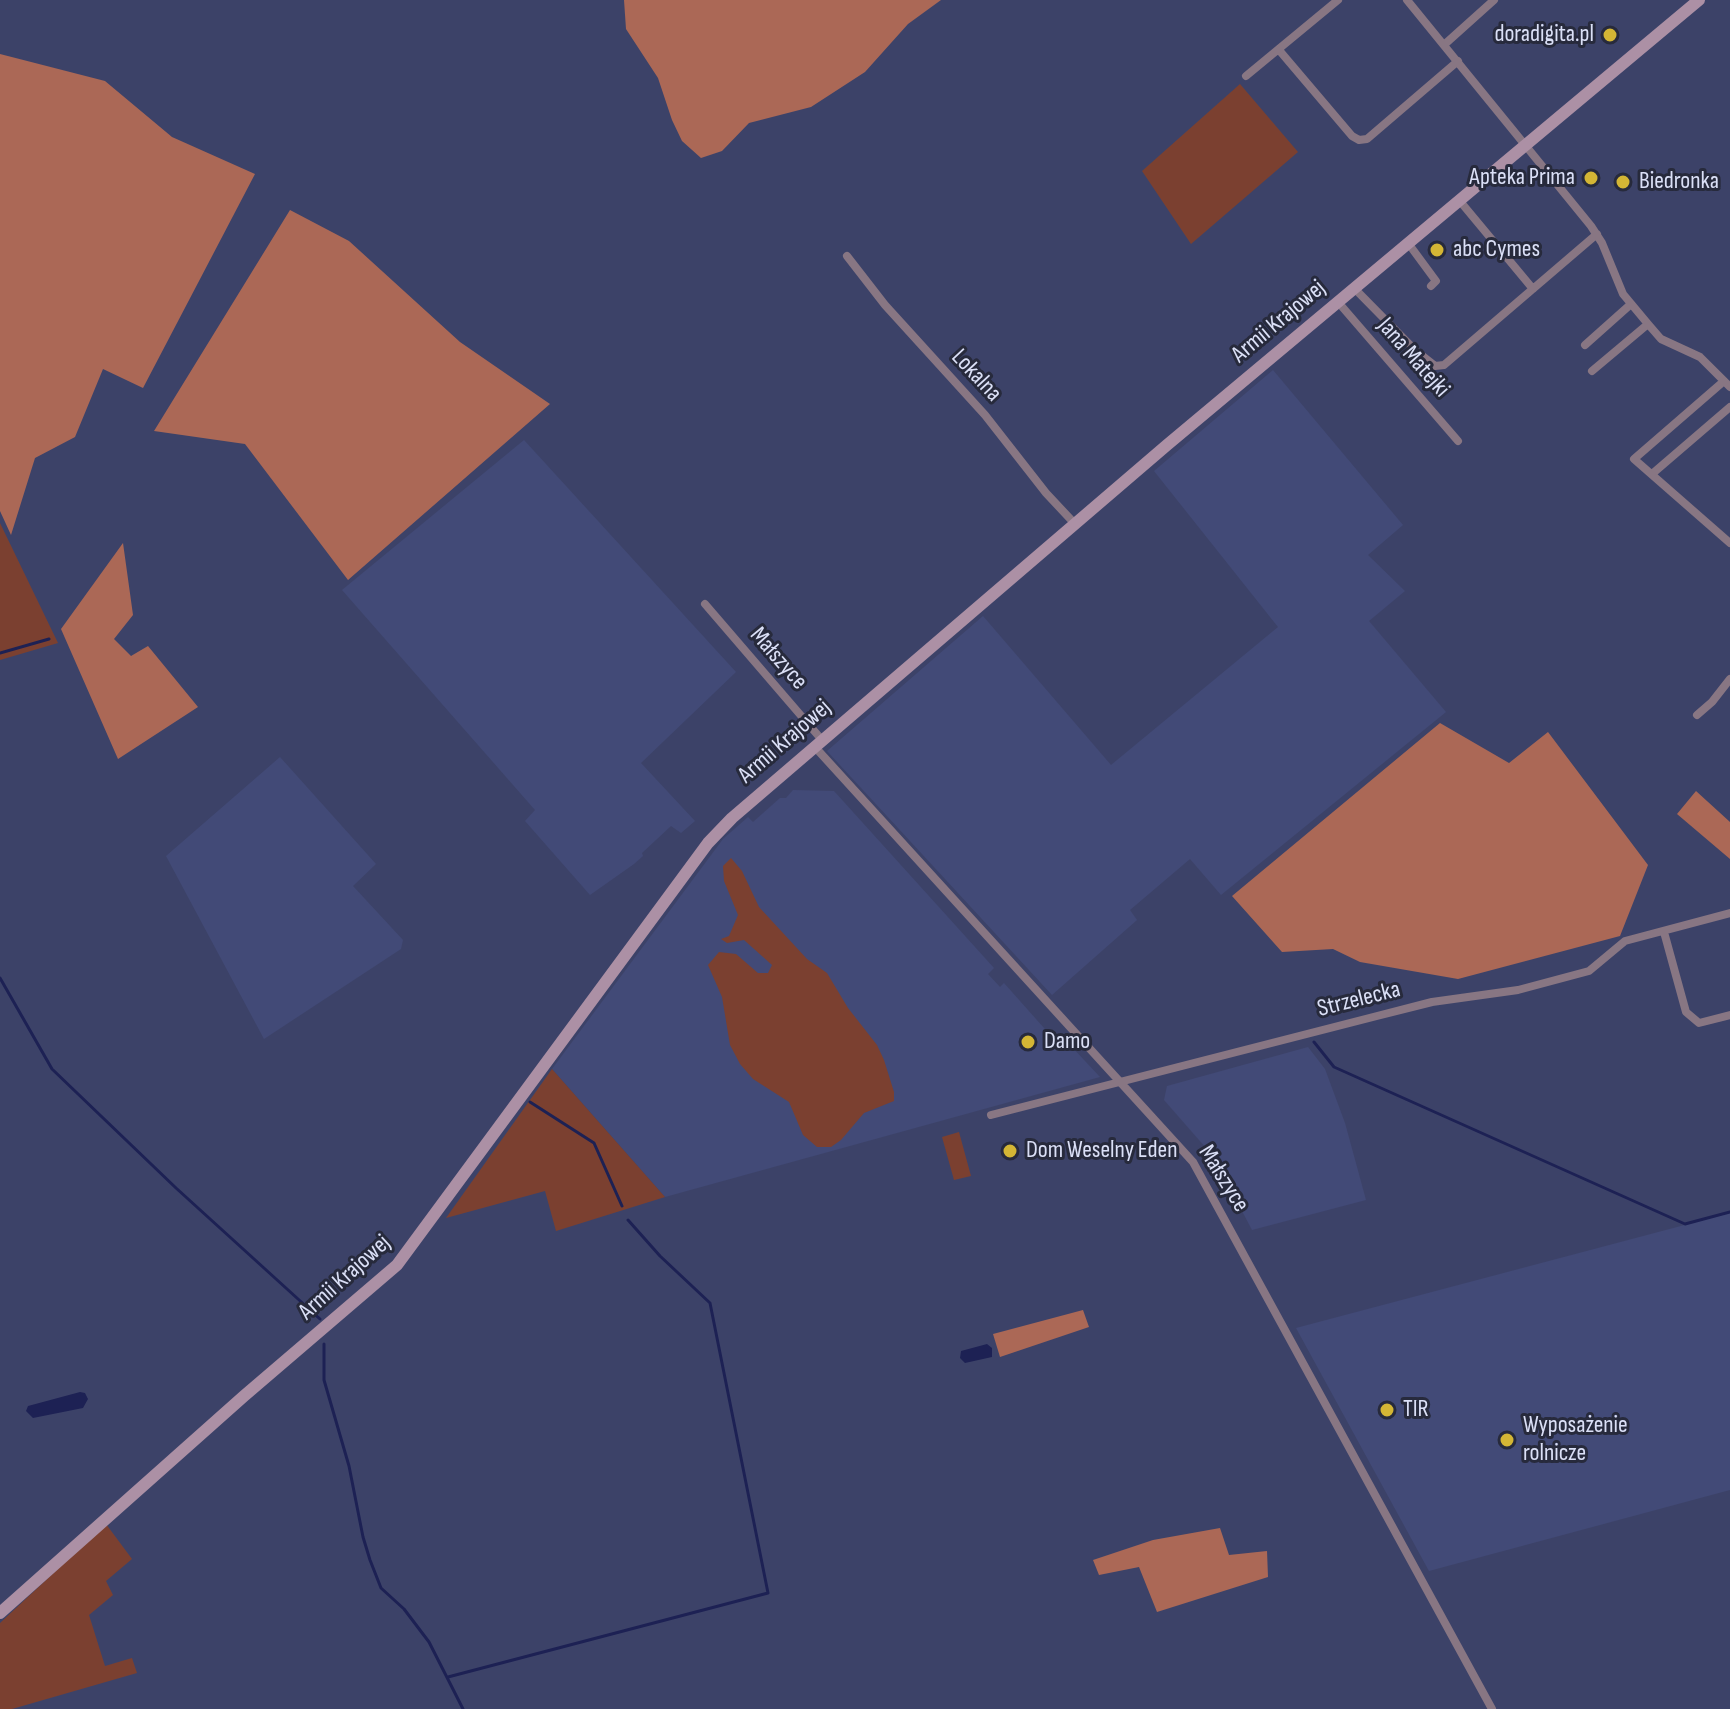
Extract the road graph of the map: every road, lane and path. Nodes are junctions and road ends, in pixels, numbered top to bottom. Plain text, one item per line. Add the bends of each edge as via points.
1 (1338, 0) edge
2 (1407, 0) edge
3 (1494, 0) edge
4 (1699, 0) edge
5 (1445, 44) junction
6 (1279, 50) junction
7 (1458, 61) junction
8 (1246, 76) dead end
9 (1526, 144) junction
10 (1459, 200) junction
11 (1597, 234) junction
12 (1408, 243) junction
13 (847, 256) dead end
14 (1431, 286) dead end
15 (1354, 288) junction
16 (1533, 289) junction
17 (1338, 302) junction
18 (1631, 304) junction
19 (1648, 324) junction
20 (1585, 345) dead end
21 (1592, 371) dead end
22 (1727, 384) edge
23 (1730, 407) edge
24 (1458, 441) dead end
25 (1652, 474) junction
26 (1075, 524) junction
27 (1730, 543) edge
28 (705, 604) dead end
29 (1730, 679) edge
30 (1697, 715) dead end
31 (818, 743) junction
32 (1730, 913) edge
33 (1664, 932) junction
34 (1730, 1015) edge
35 (1120, 1081) junction
36 (991, 1115) dead end
37 (0, 1613) edge
38 (1492, 1709) edge

1 - 6 street
2 - 5 street
3 - 5 street
4 - 9 street, Armii Krajowej
5 - 7 street
6 - 7 street via 1359,140 1367,139
6 - 8 street
7 - 9 street
9 - 10 street, Armii Krajowej
9 - 11 street
10 - 12 street, Armii Krajowej
10 - 16 street
11 - 16 street
11 - 18 street
12 - 14 street via 1436,281
12 - 15 street, Armii Krajowej
13 - 26 street, Lokalna
15 - 16 street via 1435,366 1444,365
15 - 17 street, Armii Krajowej
17 - 24 street, Jana Matejki
17 - 26 street, Armii Krajowej
18 - 19 street
18 - 20 street
19 - 21 street
19 - 22 street via 1661,339 1700,357
22 - 25 street via 1634,459
23 - 25 street
25 - 27 street
26 - 31 street, Armii Krajowej
28 - 31 street, Małszyce
29 - 30 street
31 - 35 street, Małszyce
31 - 37 street, Armii Krajowej via 719,830 402,1259
32 - 33 street, Strzelecka
33 - 34 street via 1686,1012 1699,1023
33 - 35 street, Strzelecka via 1625,941 1589,971 1518,990 1418,1006
35 - 36 street, Strzelecka
35 - 38 street, Małszyce via 1203,1177

